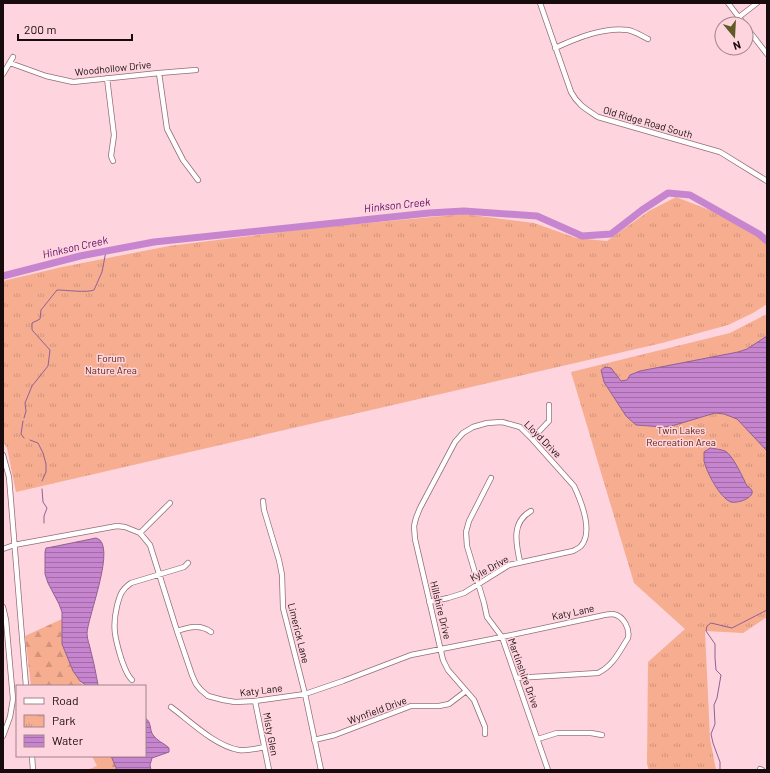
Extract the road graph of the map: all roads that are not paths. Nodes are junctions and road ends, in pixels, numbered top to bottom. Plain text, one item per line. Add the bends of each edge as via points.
1 (540, 3) edge
2 (728, 3) edge
3 (757, 3) edge
4 (738, 16) edge
5 (740, 16) edge
6 (754, 37) edge
7 (648, 39) dead end
8 (555, 48) junction
9 (767, 54) edge
10 (13, 56) dead end
11 (10, 63) junction
12 (196, 70) dead end
13 (159, 72) junction
14 (3, 74) edge
15 (107, 78) junction
16 (113, 161) dead end
17 (198, 180) dead end
18 (767, 181) edge
19 (549, 405) dead end
20 (532, 439) junction
21 (3, 455) edge
22 (491, 478) dead end
23 (263, 501) dead end
24 (170, 503) dead end
25 (531, 511) dead end
26 (414, 526) joint
27 (140, 533) junction
28 (14, 545) junction
29 (581, 546) joint
30 (3, 549) edge
31 (520, 562) junction
32 (188, 563) dead end
33 (159, 574) junction
34 (478, 584) junction
35 (429, 602) junction
36 (3, 607) edge
37 (176, 631) junction
38 (211, 632) dead end
39 (502, 637) junction
40 (440, 648) junction
41 (516, 678) junction
42 (132, 680) dead end
43 (26, 685) edge
44 (466, 691) junction
45 (305, 694) junction
46 (255, 701) junction
47 (171, 707) dead end
48 (486, 734) dead end
49 (602, 735) dead end
50 (3, 736) edge
51 (538, 739) junction
52 (314, 740) junction
53 (264, 747) junction
54 (32, 757) edge
55 (33, 770) edge
56 (269, 770) edge
57 (321, 770) edge
58 (548, 770) edge

1 - 8 street, Old Ridge Road South
2 - 4 street
3 - 5 street
6 - 9 street
7 - 8 street via 629,30 610,30
8 - 18 street, Old Ridge Road South via 576,101 598,117 720,152
10 - 11 street
11 - 14 street
11 - 15 street, Woodhollow Drive via 46,76 73,82
12 - 13 street, Woodhollow Drive
13 - 15 street, Woodhollow Drive
13 - 17 street via 167,129 183,160
15 - 16 street via 114,135 111,156
19 - 20 street via 549,421
20 - 26 street, Lloyd Drive via 520,427 502,422 473,427 463,433 455,442 420,508
20 - 29 street, Lloyd Drive via 569,479 578,493 587,526
21 - 28 street via 9,477
22 - 34 street, Martinshire Drive via 468,521 466,532 467,546
23 - 45 street, Limerick Lane via 282,576 283,608
24 - 27 street
25 - 31 street via 525,515 516,535
26 - 35 street, Hillshire Drive
27 - 28 street via 117,526
27 - 33 street, Katy Lane via 150,545
28 - 30 street
28 - 43 street
29 - 31 street, Kyle Drive via 565,554
31 - 34 street, Kyle Drive via 509,565
32 - 33 street via 184,567
33 - 37 street, Katy Lane
33 - 42 street via 131,583 120,593 114,633 127,674
34 - 35 street, Kyle Drive via 457,596
34 - 39 street, Martinshire Drive via 486,617
35 - 40 street, Hillshire Drive
36 - 50 street via 13,699
37 - 38 street via 195,627 205,628
37 - 46 street, Katy Lane via 192,675 201,690 208,696 222,700
39 - 40 street, Katy Lane
39 - 41 street, Martinshire Drive
39 - 41 street, Katy Lane via 614,614 624,621 628,638 612,664 605,670 598,673
40 - 44 street, Hillshire Drive via 448,670
40 - 45 street, Katy Lane via 411,654
41 - 51 street, Martinshire Drive
44 - 48 street, Hillshire Drive via 478,708
44 - 52 street, Wynfield Drive via 449,704 411,706 335,735
45 - 46 street, Katy Lane
45 - 52 street, Limerick Lane
46 - 53 street, Misty Glen
47 - 53 street via 226,746 245,750
49 - 51 street via 591,732 557,733
51 - 58 street, Martinshire Drive
52 - 57 street, Limerick Lane
53 - 56 street, Misty Glen
54 - 55 street

